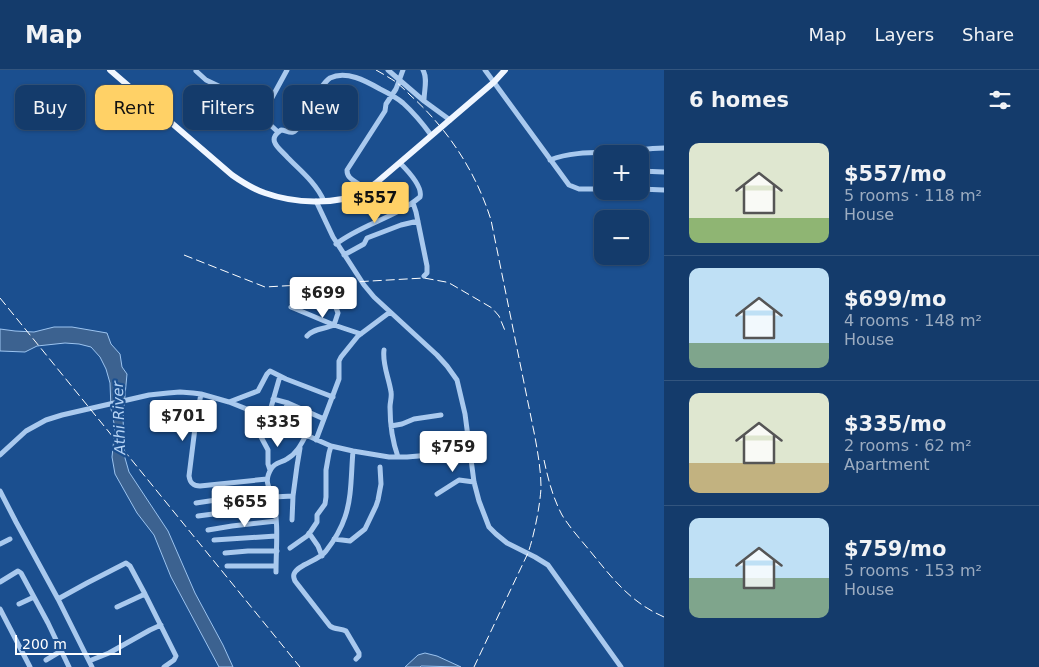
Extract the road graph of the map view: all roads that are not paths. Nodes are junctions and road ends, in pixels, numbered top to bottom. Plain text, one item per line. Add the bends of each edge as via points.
1 (110, 70) edge
2 (287, 70) edge
3 (388, 70) edge
4 (403, 70) edge
5 (423, 70) edge
6 (485, 70) edge
7 (505, 70) edge
8 (196, 72) dead end
9 (400, 80) junction
10 (494, 82) junction
11 (216, 85) edge
12 (273, 96) edge
13 (392, 96) junction
14 (424, 101) junction
15 (450, 120) junction
16 (273, 127) edge
17 (278, 132) junction
18 (432, 135) junction
19 (664, 148) edge
20 (649, 149) edge
21 (594, 153) edge
22 (550, 160) junction
23 (400, 163) junction
24 (649, 171) edge
25 (664, 172) edge
26 (594, 189) edge
27 (649, 189) edge
28 (664, 190) edge
29 (364, 192) junction
30 (316, 201) junction
31 (324, 201) junction
32 (413, 203) junction
33 (418, 221) junction
34 (336, 244) junction
35 (344, 255) junction
36 (424, 276) dead end
37 (330, 292) dead end
38 (290, 307) dead end
39 (390, 312) junction
40 (334, 325) junction
41 (361, 334) junction
42 (307, 336) dead end
43 (384, 350) dead end
44 (280, 376) junction
45 (202, 394) junction
46 (333, 397) junction
47 (273, 399) junction
48 (229, 402) junction
49 (288, 404) junction
50 (441, 415) dead end
51 (268, 418) junction
52 (324, 419) junction
53 (277, 421) junction
54 (390, 426) junction
55 (260, 435) dead end
56 (306, 435) junction
57 (316, 440) junction
58 (300, 446) junction
59 (331, 446) junction
60 (470, 448) junction
61 (352, 451) junction
62 (0, 455) edge
63 (398, 457) junction
64 (380, 466) dead end
65 (270, 470) junction
66 (268, 479) junction
67 (474, 482) junction
68 (0, 491) edge
69 (272, 494) junction
70 (437, 494) dead end
71 (293, 496) junction
72 (196, 503) dead end
73 (274, 506) junction
74 (198, 516) dead end
75 (292, 520) dead end
76 (276, 521) junction
77 (208, 530) dead end
78 (310, 533) junction
79 (276, 536) junction
80 (10, 539) dead end
81 (334, 539) junction
82 (214, 540) dead end
83 (0, 544) edge
84 (290, 548) dead end
85 (277, 551) junction
86 (225, 553) dead end
87 (322, 556) junction
88 (228, 566) dead end
89 (0, 582) edge
90 (145, 594) junction
91 (34, 597) junction
92 (58, 599) junction
93 (19, 604) dead end
94 (117, 607) dead end
95 (0, 609) edge
96 (161, 625) junction
97 (62, 652) junction
98 (356, 659) dead end
99 (46, 660) dead end
100 (89, 661) junction
101 (30, 667) edge
102 (69, 667) edge
103 (92, 667) edge
104 (164, 667) edge
105 (621, 667) edge

1 - 30 main road via 239,180 271,195
2 - 12 street
3 - 9 street
4 - 9 street
5 - 14 street via 426,78
6 - 10 street
7 - 10 main road
8 - 11 street
9 - 13 street
9 - 14 street
10 - 15 main road
10 - 22 street
13 - 17 street via 356,77 334,76 324,83 294,131
13 - 18 street
13 - 29 street via 347,170 349,178
14 - 15 street
15 - 18 main road
16 - 17 street
17 - 31 street via 274,136 275,143 317,188
18 - 23 main road
19 - 20 street
21 - 22 street
22 - 26 street via 572,187
23 - 29 main road
23 - 32 street via 421,192
24 - 25 street
27 - 28 street
29 - 31 main road
30 - 31 main road
30 - 34 street
32 - 33 street
32 - 34 street
33 - 35 street via 367,238 364,244
33 - 36 street via 428,266
34 - 35 street
35 - 39 street via 364,285
37 - 40 street via 338,313
38 - 40 street
39 - 41 street
39 - 60 street via 437,355 457,380
40 - 41 street
40 - 42 street
41 - 46 street via 340,359 339,379
43 - 54 street via 391,394
44 - 46 street
44 - 47 street
44 - 48 street via 270,371 258,392
45 - 48 street
45 - 62 street via 168,392 62,415 26,431
45 - 66 street via 194,429 191,483 200,486
46 - 52 street
47 - 49 street
47 - 51 street
48 - 51 street
49 - 52 street
49 - 53 street
50 - 54 street
51 - 53 street
52 - 57 street
53 - 56 street
54 - 63 street
55 - 65 street via 268,450
56 - 57 street
56 - 58 street
57 - 59 street
58 - 65 street via 293,455
58 - 71 street
59 - 61 street
59 - 78 street via 326,470 326,502
60 - 63 street
60 - 67 street
61 - 63 street
61 - 81 street via 347,512
64 - 81 street via 378,500 365,529 348,542
65 - 66 street
66 - 69 street
67 - 70 street via 460,480
67 - 105 street via 492,531 548,565
68 - 92 street
69 - 71 street
69 - 72 street
69 - 73 street
71 - 75 street
73 - 74 street
73 - 76 street
76 - 77 street
76 - 79 street
78 - 84 street
78 - 87 street
79 - 82 street
79 - 85 street
80 - 83 street
81 - 87 street
85 - 86 street
85 - 88 street via 276,569
87 - 98 street via 298,570 294,579 330,626 346,631 359,653
89 - 91 street via 20,572
90 - 92 street via 130,566 125,563
90 - 94 street
90 - 96 street
91 - 93 street
91 - 97 street
92 - 100 street
95 - 101 street
96 - 100 street
96 - 104 street via 176,656
97 - 99 street
97 - 102 street
100 - 103 street

